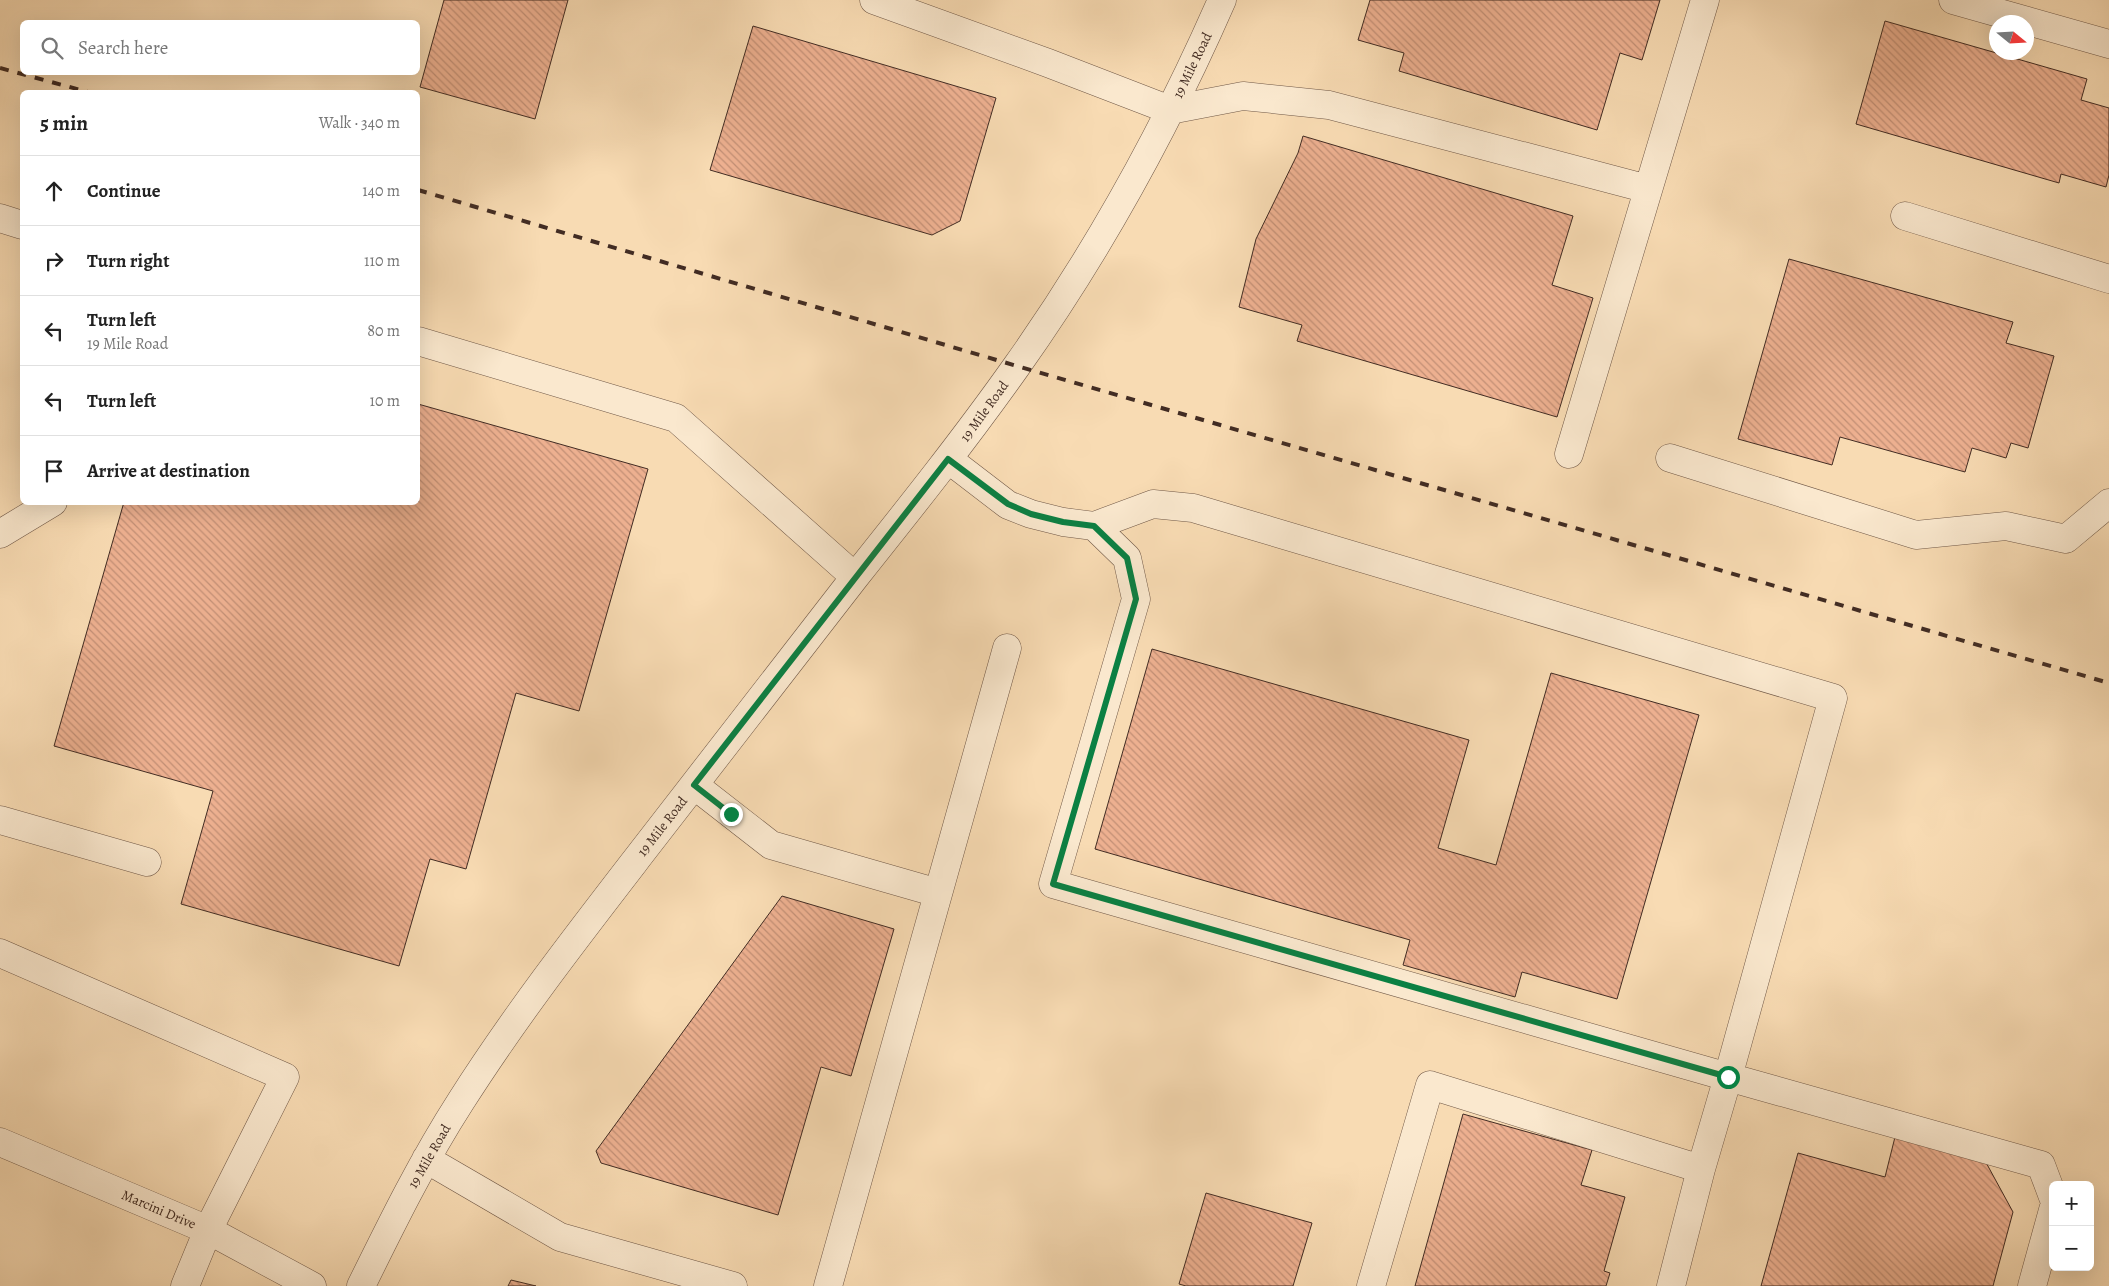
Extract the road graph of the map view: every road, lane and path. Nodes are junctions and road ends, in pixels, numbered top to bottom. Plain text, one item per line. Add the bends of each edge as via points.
1 (874, 0) edge
2 (1222, 0) edge
3 (1705, 0) edge
4 (1953, 0) edge
5 (2109, 44) edge
6 (1170, 110) junction
7 (1648, 190) junction
8 (1905, 216) dead end
9 (0, 218) edge
10 (20, 224) edge
11 (2109, 279) edge
12 (420, 343) edge
13 (1569, 454) dead end
14 (1670, 458) dead end
15 (948, 459) junction
16 (2109, 503) edge
17 (48, 505) edge
18 (1094, 526) junction
19 (0, 534) edge
20 (855, 577) junction
21 (1008, 648) dead end
22 (694, 785) junction
23 (0, 820) edge
24 (147, 862) dead end
25 (938, 893) junction
26 (0, 952) edge
27 (1728, 1077) junction
28 (0, 1142) edge
29 (426, 1159) junction
30 (1701, 1169) junction
31 (2049, 1186) edge
32 (2049, 1224) edge
33 (208, 1230) junction
34 (186, 1286) edge
35 (312, 1286) edge
36 (361, 1286) edge
37 (733, 1286) edge
38 (828, 1286) edge
39 (1371, 1286) edge
40 (1671, 1286) edge
41 (2032, 1286) edge

1 - 6 street
2 - 6 street, 19 Mile Road
3 - 7 street
4 - 5 street
6 - 7 street via 1243,96 1330,105
6 - 15 street, 19 Mile Road via 1070,287
7 - 13 street
8 - 11 street
9 - 10 street
12 - 20 street via 676,418
14 - 16 street via 1916,535 2006,526 2066,539
15 - 18 street via 1008,504 1031,514
15 - 20 street, 19 Mile Road
17 - 19 street
18 - 27 street via 1127,558 1136,599 1053,884
18 - 27 street via 1153,504 1193,508 1833,698
20 - 22 street, 19 Mile Road
21 - 25 street
22 - 25 street via 772,845
22 - 29 street, 19 Mile Road via 545,978 461,1100
23 - 24 street
25 - 38 street
26 - 33 street via 286,1077
27 - 30 street
27 - 31 street via 2041,1164
28 - 33 street, Marcini Drive
29 - 36 street, 19 Mile Road
29 - 37 street via 560,1237
30 - 39 street via 1430,1085
30 - 40 street
32 - 41 street
33 - 34 street
33 - 35 street, Marcini Drive

